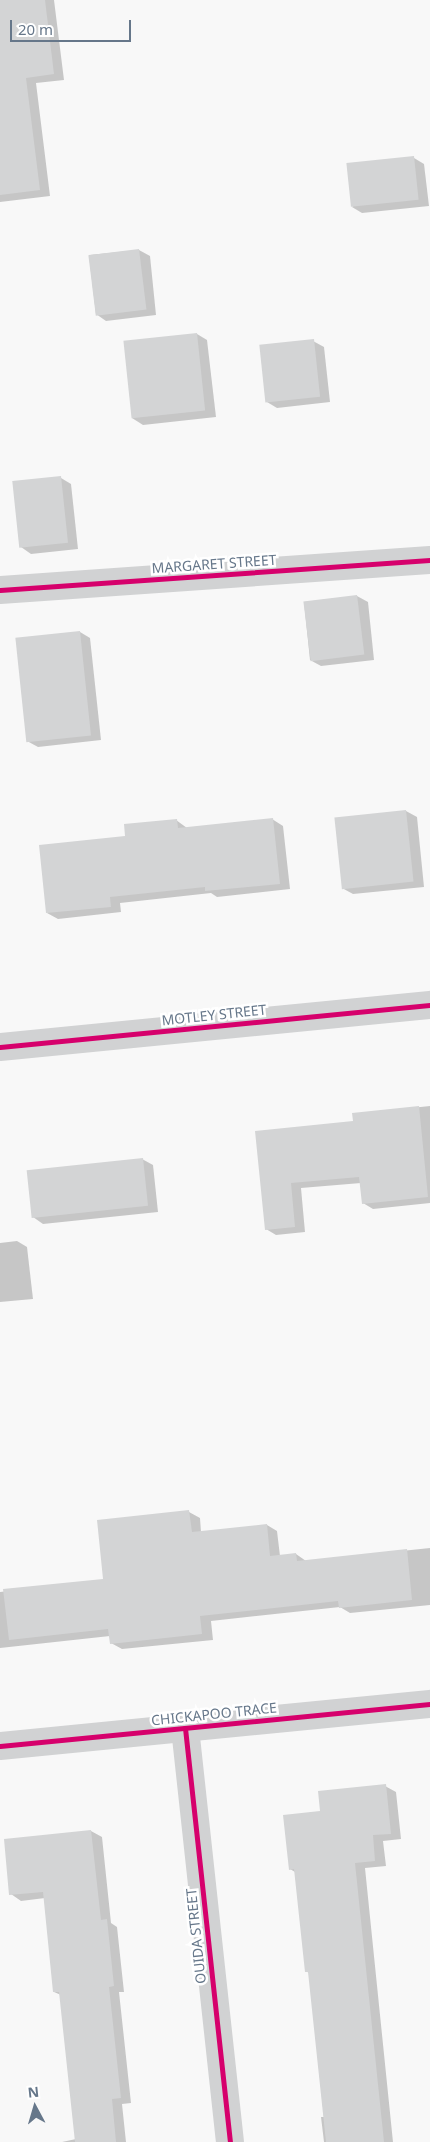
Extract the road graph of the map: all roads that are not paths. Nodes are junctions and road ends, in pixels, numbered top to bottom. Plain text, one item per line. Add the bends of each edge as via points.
1 (430, 560) edge
2 (0, 590) edge
3 (430, 1005) edge
4 (0, 1047) edge
5 (430, 1704) edge
6 (185, 1728) junction
7 (0, 1746) edge
8 (230, 2142) edge

1 - 2 street, MARGARET STREET
3 - 4 street, MOTLEY STREET
5 - 6 street, CHICKAPOO TRACE
6 - 7 street, CHICKAPOO TRACE
6 - 8 street, OUIDA STREET

